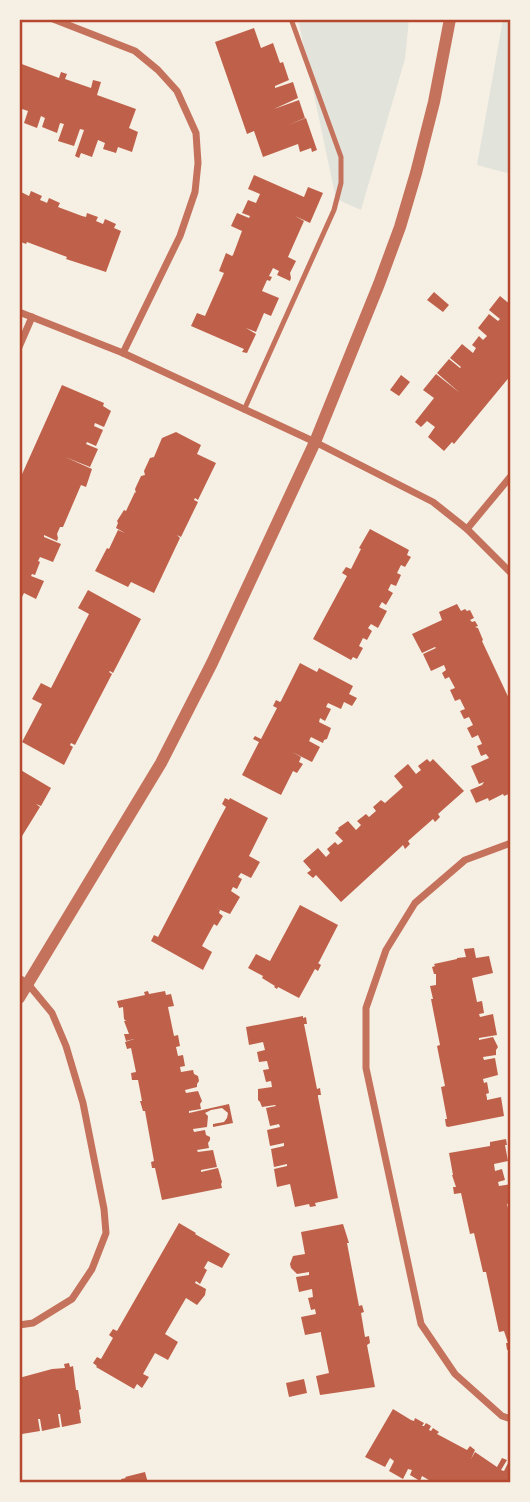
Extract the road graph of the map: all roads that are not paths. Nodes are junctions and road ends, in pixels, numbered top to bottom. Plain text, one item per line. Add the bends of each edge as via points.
1 (52, 19) edge
2 (291, 19) edge
3 (450, 19) edge
4 (19, 312) edge
5 (32, 317) junction
6 (19, 347) edge
7 (123, 353) junction
8 (244, 410) junction
9 (315, 442) junction
10 (511, 476) edge
11 (467, 529) junction
12 (511, 573) edge
13 (511, 843) edge
14 (24, 981) edge
15 (19, 998) edge
16 (19, 1325) edge
17 (511, 1419) edge

1 - 7 street via 135,51 177,90 196,133 195,192 180,236
2 - 8 lane via 341,157 341,183 334,210
3 - 9 street via 434,102 400,227
4 - 5 street
5 - 6 street
5 - 7 street
7 - 8 street
8 - 9 street
9 - 11 street via 433,502
9 - 14 street via 161,763
10 - 11 street
11 - 12 street
13 - 17 street via 464,860 415,903 386,950 366,1008 366,1068 421,1324 455,1374
14 - 15 street
14 - 16 street via 51,1013 66,1046 83,1103 106,1233 92,1269 72,1299 33,1323

